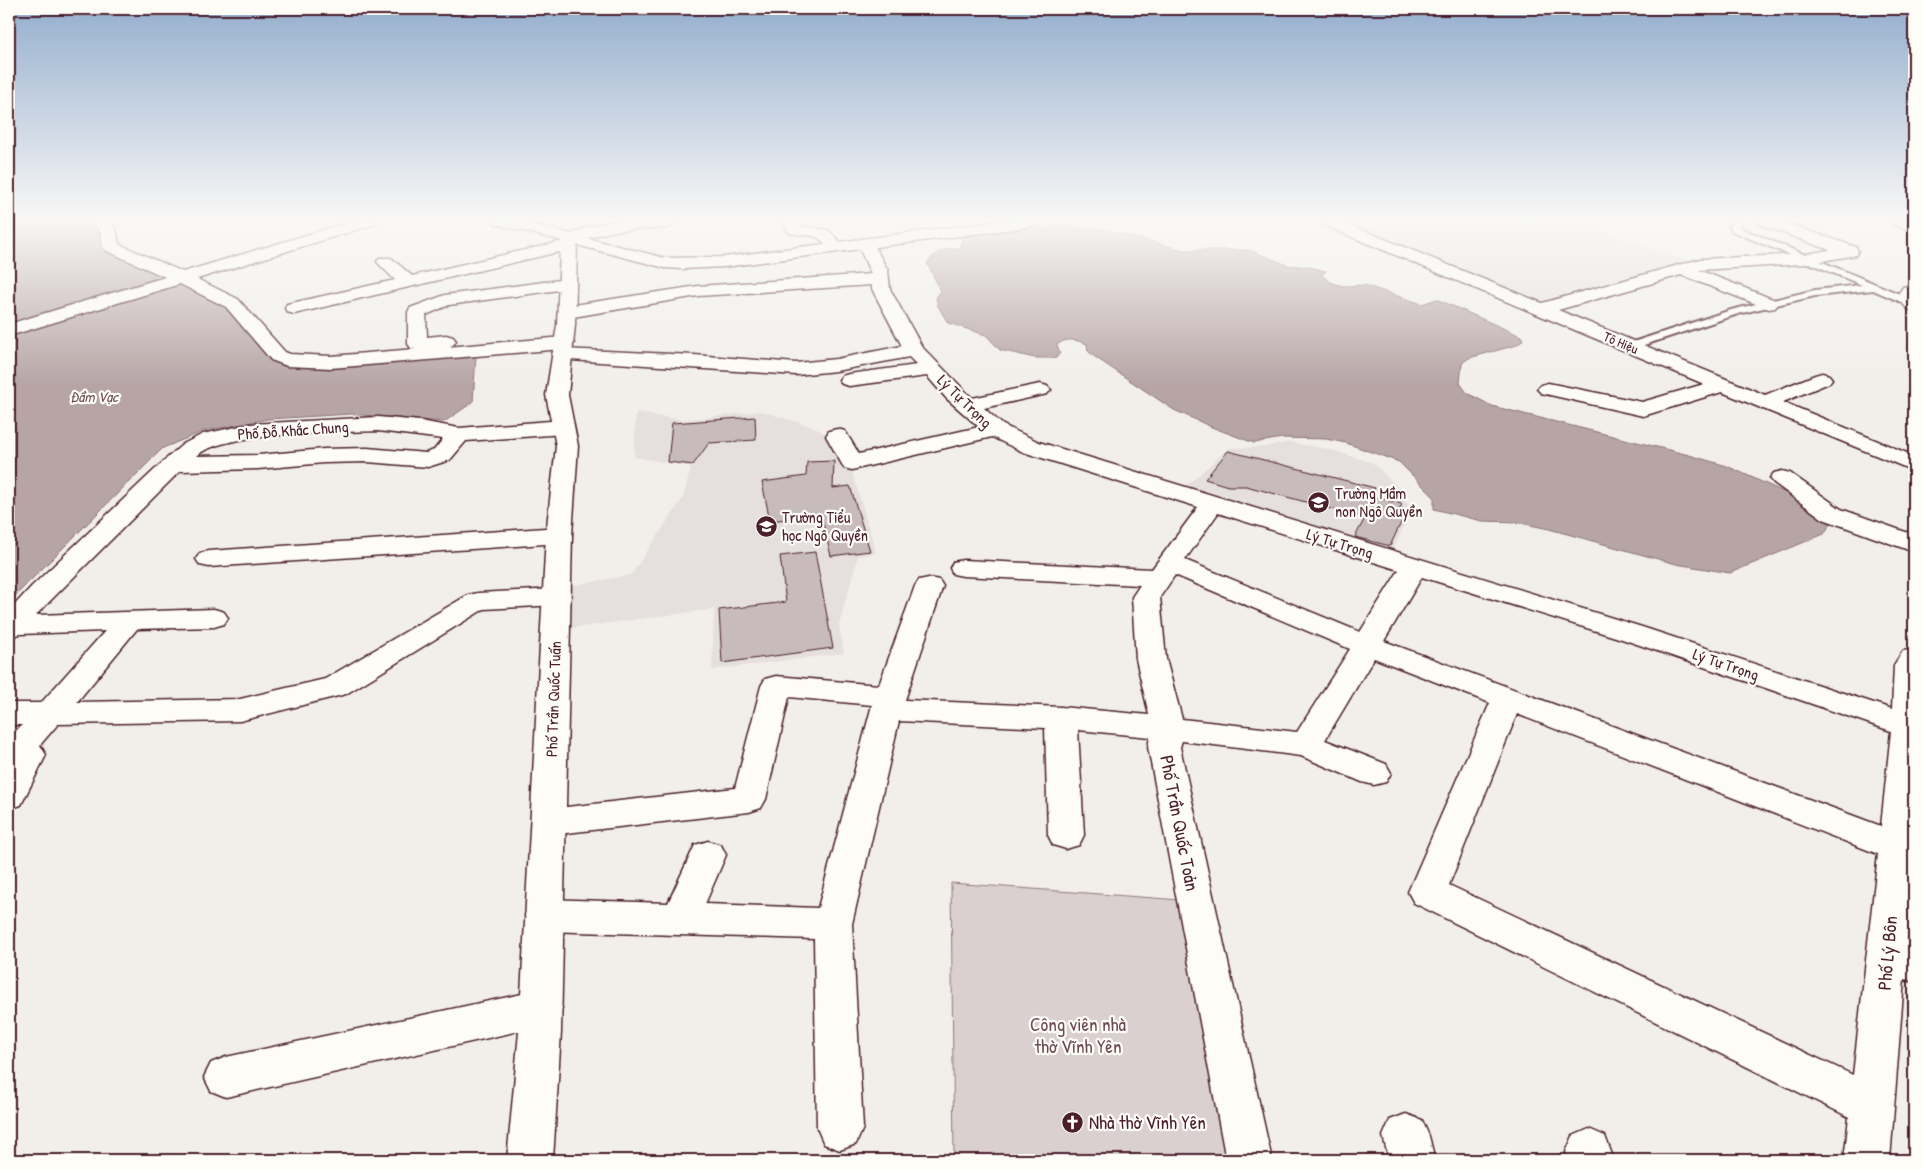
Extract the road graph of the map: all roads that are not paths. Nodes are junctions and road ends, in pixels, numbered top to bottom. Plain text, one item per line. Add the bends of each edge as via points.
1 (176, 276) edge
2 (190, 276) edge
3 (401, 276) edge
4 (435, 276) edge
5 (568, 276) edge
6 (880, 276) edge
7 (1460, 276) edge
8 (1659, 276) edge
9 (1698, 276) edge
10 (1845, 276) edge
11 (182, 278) junction
12 (880, 279) junction
13 (408, 282) junction
14 (1874, 288) junction
15 (1913, 299) edge
16 (1768, 304) junction
17 (294, 308) dead end
18 (1542, 309) junction
19 (565, 324) junction
20 (9, 330) edge
21 (1631, 346) junction
22 (914, 350) junction
23 (931, 368) junction
24 (1822, 379) dead end
25 (813, 384) dead end
26 (1724, 385) junction
27 (1548, 389) dead end
28 (1040, 390) dead end
29 (1765, 402) junction
30 (968, 405) junction
31 (563, 427) junction
32 (995, 430) junction
33 (459, 436) junction
34 (838, 436) dead end
35 (174, 464) junction
36 (1914, 464) edge
37 (1782, 478) dead end
38 (1212, 504) junction
39 (559, 535) junction
40 (1914, 544) edge
41 (209, 559) dead end
42 (1415, 566) junction
43 (963, 568) dead end
44 (1164, 571) junction
45 (929, 586) dead end
46 (557, 596) junction
47 (214, 618) dead end
48 (130, 620) junction
49 (11, 626) edge
50 (1368, 645) junction
51 (1914, 658) edge
52 (1508, 698) junction
53 (888, 703) junction
54 (50, 713) junction
55 (9, 714) edge
56 (1061, 718) junction
57 (1907, 725) junction
58 (1168, 728) junction
59 (1306, 746) junction
60 (1374, 774) dead end
61 (9, 796) edge
62 (549, 822) junction
63 (1904, 829) edge
64 (1066, 835) dead end
65 (708, 855) dead end
66 (544, 915) junction
67 (680, 919) junction
68 (833, 924) junction
69 (1901, 959) edge
70 (541, 1008) junction
71 (226, 1077) dead end
72 (1872, 1106) junction
73 (840, 1128) dead end
74 (530, 1160) edge
75 (1249, 1160) edge
76 (1867, 1160) edge

1 - 11 street
2 - 11 street
3 - 13 street
4 - 13 street
5 - 19 street, Phố Trần Quốc Tuấn
6 - 12 street, Lý Tự Trọng
7 - 18 street, Tô Hiệu
8 - 18 street
9 - 16 street
10 - 14 lane
11 - 19 street via 232,303 278,356 287,360 331,362
11 - 20 street
12 - 19 street via 698,291
12 - 22 street, Lý Tự Trọng via 882,289
13 - 17 street
14 - 15 lane
14 - 16 lane via 1815,293
16 - 21 lane
18 - 21 street, Tô Hiệu
19 - 19 street via 445,300 417,312 418,344
19 - 22 street via 694,361 796,369
19 - 31 street, Phố Trần Quốc Tuấn via 557,395
21 - 26 street, Tô Hiệu
22 - 23 street, Lý Tự Trọng
23 - 25 street
23 - 30 street, Lý Tự Trọng
24 - 29 street
26 - 27 street via 1643,409
26 - 29 street, Tô Hiệu
28 - 30 street
29 - 36 street, Tô Hiệu
30 - 32 street, Lý Tự Trọng
31 - 33 street, Phố Đỗ Khắc Chung
31 - 39 street, Phố Trần Quốc Tuấn via 567,446
32 - 34 street via 852,463
32 - 38 street, Lý Tự Trọng via 1031,447
33 - 35 street via 442,455 428,460 367,455
33 - 35 street, Phố Đỗ Khắc Chung via 378,424 250,430 211,439 191,449
35 - 49 street, Phố Đỗ Khắc Chung
37 - 40 street via 1832,514
38 - 42 street, Lý Tự Trọng
38 - 44 street, Phố Trần Quốc Toản
39 - 41 street
39 - 46 street, Phố Trần Quốc Tuấn
42 - 50 street
42 - 57 street, Lý Tự Trọng via 1632,633
43 - 44 street
44 - 50 street
44 - 58 street, Phố Trần Quốc Toản via 1146,597 1151,658
45 - 53 street
46 - 54 street via 478,601 335,686 240,710
46 - 62 street, Phố Trần Quốc Tuấn
47 - 48 street
48 - 49 street
48 - 54 street
50 - 52 street
50 - 59 street
51 - 57 street, Phố Lý Bôn via 1909,665
52 - 63 street
52 - 72 street via 1427,892
53 - 56 street
53 - 62 street via 776,686 749,800
53 - 68 street
54 - 55 street
54 - 61 street via 23,744 29,755
56 - 58 street
56 - 64 street
57 - 63 street, Phố Lý Bôn
58 - 59 street
58 - 75 street, Phố Trần Quốc Toản via 1164,747
59 - 60 street
62 - 66 street, Phố Trần Quốc Tuấn
63 - 69 street, Phố Lý Bôn
65 - 67 street
66 - 67 street
66 - 70 street, Phố Trần Quốc Tuấn
67 - 68 street
68 - 73 street
69 - 72 street, Phố Lý Bôn
70 - 71 street
70 - 74 street, Phố Trần Quốc Tuấn
72 - 76 street, Phố Lý Bôn

